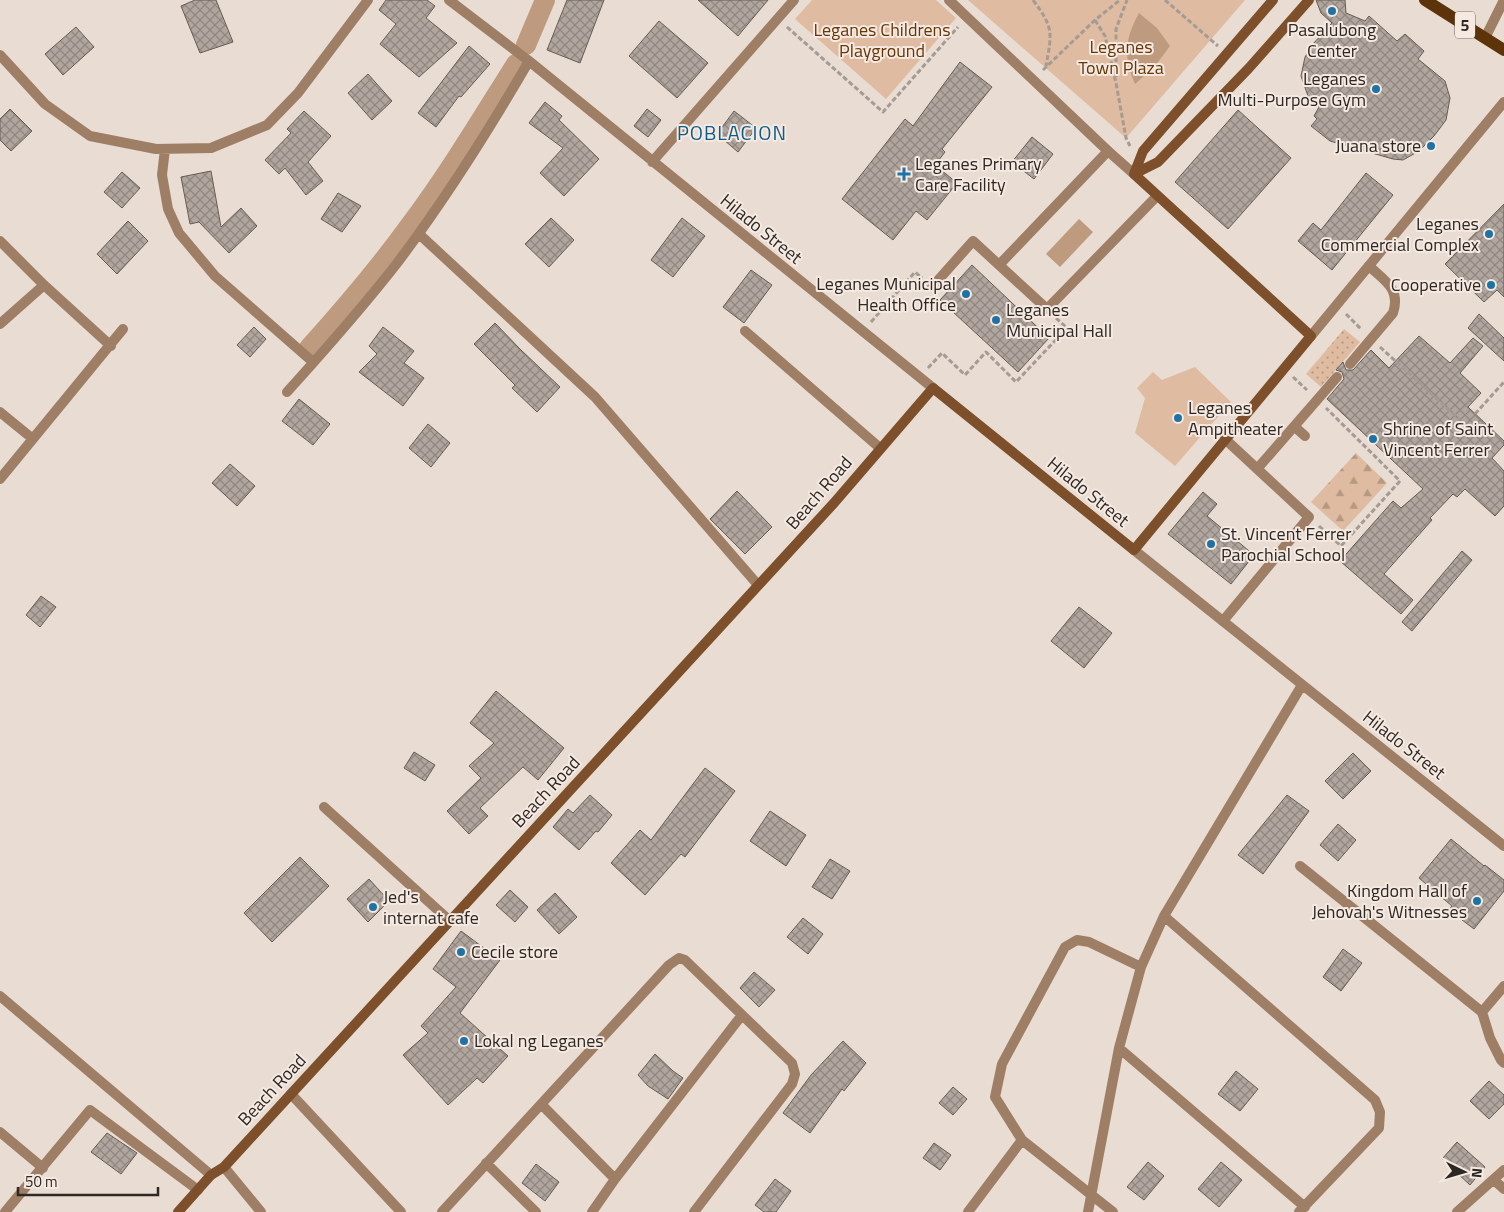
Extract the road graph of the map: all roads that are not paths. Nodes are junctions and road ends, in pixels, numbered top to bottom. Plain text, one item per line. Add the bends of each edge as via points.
1 (368, 0) edge
2 (449, 0) edge
3 (794, 0) edge
4 (949, 0) edge
5 (1273, 0) edge
6 (1309, 0) edge
7 (1426, 0) edge
8 (1504, 0) edge
9 (1485, 38) junction
10 (1504, 50) edge
11 (0, 55) edge
12 (528, 61) junction
13 (1504, 102) edge
14 (165, 149) junction
15 (1108, 151) junction
16 (652, 162) junction
17 (1134, 174) junction
18 (1158, 196) junction
19 (419, 234) junction
20 (0, 241) edge
21 (999, 265) junction
22 (1369, 266) junction
23 (44, 285) junction
24 (932, 287) dead end
25 (0, 324) edge
26 (124, 329) dead end
27 (745, 331) dead end
28 (1311, 336) junction
29 (111, 346) junction
30 (313, 362) junction
31 (1350, 364) dead end
32 (1337, 377) dead end
33 (933, 388) junction
34 (287, 392) dead end
35 (0, 412) edge
36 (1295, 426) junction
37 (1305, 436) dead end
38 (33, 439) junction
39 (1225, 439) junction
40 (880, 448) junction
41 (1258, 469) junction
42 (0, 479) edge
43 (1134, 550) junction
44 (758, 585) junction
45 (1223, 622) junction
46 (1302, 685) junction
47 (324, 808) dead end
48 (1504, 846) edge
49 (1300, 866) dead end
50 (1164, 916) junction
51 (450, 921) junction
52 (1141, 967) junction
53 (1504, 986) edge
54 (0, 996) edge
55 (1482, 1012) junction
56 (742, 1015) junction
57 (1118, 1048) junction
58 (1504, 1063) edge
59 (291, 1094) junction
60 (541, 1104) junction
61 (0, 1132) edge
62 (1022, 1140) junction
63 (486, 1163) junction
64 (224, 1166) junction
65 (43, 1168) junction
66 (1504, 1170) edge
67 (211, 1175) junction
68 (615, 1179) junction
69 (1494, 1180) junction
70 (1504, 1189) edge
71 (198, 1190) junction
72 (1092, 1194) junction
73 (1302, 1209) edge
74 (5, 1212) edge
75 (178, 1212) edge
76 (262, 1212) edge
77 (401, 1212) edge
78 (442, 1212) edge
79 (536, 1212) edge
80 (592, 1212) edge
81 (694, 1212) edge
82 (968, 1212) edge
83 (1088, 1212) edge
84 (1114, 1212) edge
85 (1457, 1212) edge

1 - 14 street via 298,93 267,125 211,148
2 - 12 street, Hilado Street
3 - 16 street
4 - 15 street
5 - 17 main road via 1143,151
6 - 17 main road via 1158,162
7 - 9 main road, 5
8 - 9 street
9 - 10 main road, 5
11 - 14 street via 45,104 90,136
12 - 16 street, Hilado Street
12 - 19 street via 501,109
13 - 22 street
14 - 30 street via 162,175 166,201 179,233 214,276
15 - 17 street
15 - 21 street
16 - 33 street, Hilado Street
17 - 18 main road
18 - 21 street via 1047,309
18 - 28 main road
19 - 30 street
19 - 44 street via 595,397
20 - 23 street
21 - 24 street via 974,241
22 - 28 street
22 - 31 street via 1394,290 1396,303 1393,313
23 - 25 street
23 - 29 street
26 - 29 street
27 - 40 street
28 - 39 main road
29 - 38 street
30 - 34 street
32 - 36 street
33 - 40 main road, Beach Road
33 - 43 main road, Hilado Street
35 - 38 street
36 - 37 street
36 - 41 street
38 - 42 street
39 - 41 street
39 - 43 main road
40 - 44 main road, Beach Road
41 - 45 street via 1309,517
43 - 45 street, Hilado Street
44 - 51 main road, Beach Road
45 - 46 street, Hilado Street
46 - 48 street, Hilado Street
46 - 50 street
47 - 51 street
49 - 55 street
50 - 52 street
50 - 73 street via 1375,1100 1380,1112 1379,1128
51 - 59 main road, Beach Road
52 - 57 street
52 - 62 street via 1089,942 1077,940 1065,947 1002,1064 995,1097
53 - 55 street
54 - 67 street
55 - 58 street via 1490,1038
56 - 60 street via 685,960 678,958
56 - 68 street
56 - 81 street via 792,1064 795,1074 792,1084
57 - 72 street
57 - 73 street
59 - 64 main road, Beach Road
59 - 77 street
60 - 63 street
60 - 68 street
61 - 65 street
62 - 72 street
62 - 82 street
63 - 78 street
63 - 79 street
64 - 67 main road, Beach Road
64 - 76 street
65 - 71 street via 90,1110
65 - 74 street
66 - 69 street
67 - 71 main road, Beach Road
68 - 80 street
69 - 70 street
69 - 85 street
71 - 75 main road, Beach Road
72 - 83 street
72 - 84 street

